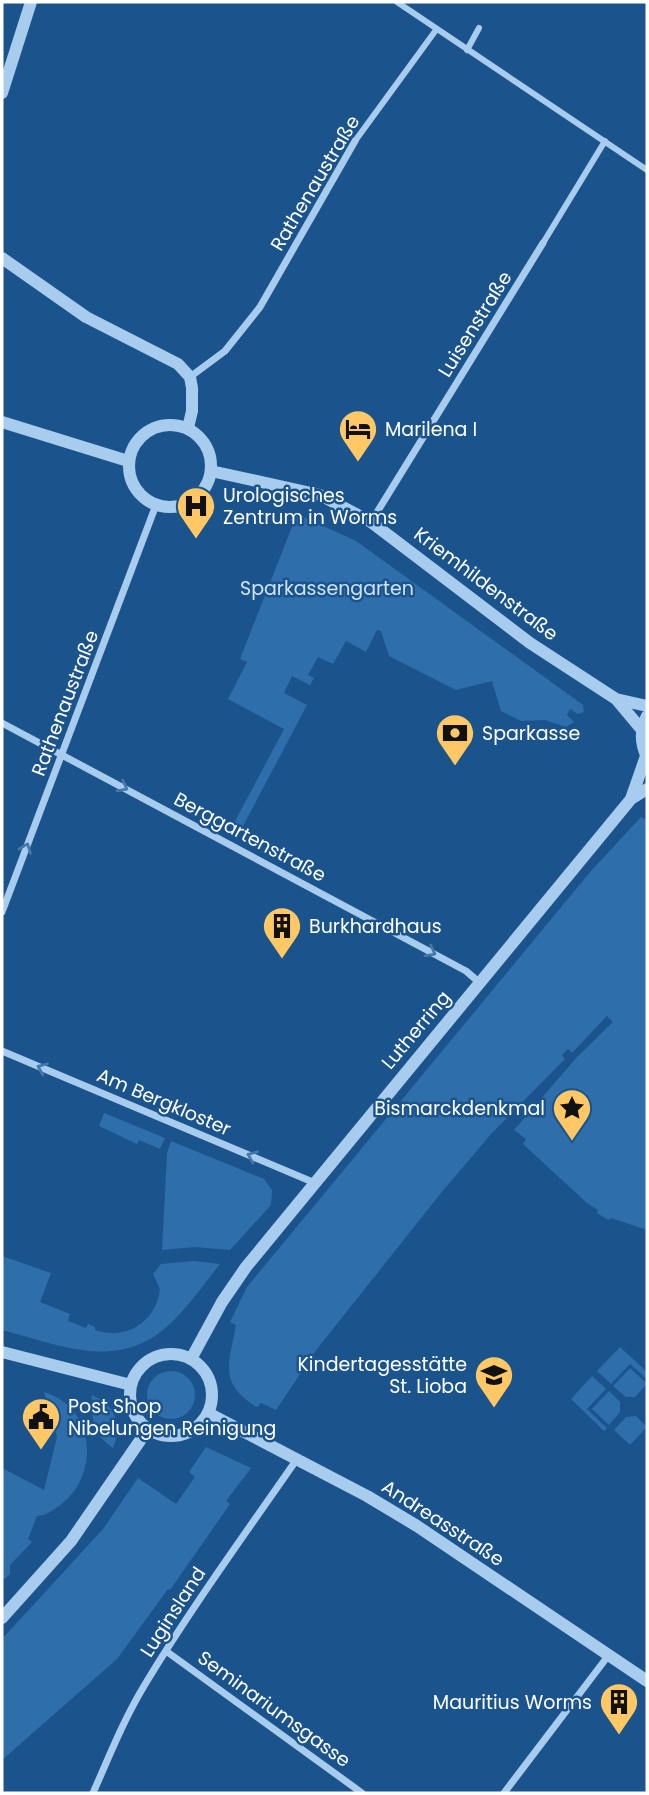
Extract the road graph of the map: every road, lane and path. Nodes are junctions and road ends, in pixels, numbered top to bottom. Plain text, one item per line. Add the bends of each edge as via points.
1 (31, 2) edge
2 (397, 2) edge
3 (479, 28) dead end
4 (436, 30) junction
5 (467, 50) junction
6 (2, 93) edge
7 (355, 141) joint
8 (605, 141) junction
9 (647, 170) edge
10 (543, 243) joint
11 (2, 258) edge
12 (190, 377) junction
13 (2, 422) edge
14 (188, 428) junction
15 (128, 461) junction
16 (211, 471) junction
17 (156, 505) junction
18 (372, 523) junction
19 (616, 699) junction
20 (647, 705) edge
21 (647, 716) edge
22 (2, 723) edge
23 (642, 730) junction
24 (62, 755) junction
25 (647, 757) edge
26 (647, 789) edge
27 (631, 799) junction
28 (2, 912) edge
29 (480, 983) junction
30 (2, 1051) edge
31 (315, 1183) junction
32 (2, 1352) edge
33 (191, 1359) junction
34 (131, 1385) junction
35 (208, 1413) junction
36 (148, 1429) junction
37 (298, 1458) junction
38 (2, 1618) edge
39 (166, 1651) junction
40 (608, 1656) junction
41 (647, 1681) edge
42 (93, 1793) edge
43 (362, 1793) edge
44 (504, 1793) edge

1 - 6 street
2 - 4 street
3 - 5 street
4 - 5 street
4 - 7 street, Rathenaustraße
5 - 8 street
7 - 12 street, Rathenaustraße via 260,307 225,351
8 - 9 street
8 - 10 street, Luisenstraße
10 - 18 street, Luisenstraße
11 - 12 street via 86,317 178,364
12 - 14 street via 193,399
13 - 15 street
14 - 15 street via 167,424 146,431 133,445
14 - 16 street via 208,449
15 - 17 street via 135,488
16 - 17 street via 195,499 174,507
16 - 18 street, Kriemhildenstraße via 320,495
17 - 24 street, Rathenaustraße
18 - 19 street, Kriemhildenstraße via 530,643
19 - 20 street, Kriemhildenstraße
19 - 23 street, Kriemhildenstraße
21 - 23 street
22 - 24 street, Berggartenstraße
23 - 25 street
28 -> 24 street, Rathenaustraße
24 -> 29 street, Berggartenstraße via 466,971
25 - 27 street, Lutherring
26 - 27 street, Lutherring
27 - 29 street, Lutherring
29 - 31 street, Lutherring
31 -> 30 street, Am Bergkloster
31 - 33 street, Lutherring via 234,1283
32 - 34 street
33 - 34 street via 175,1354 151,1359 138,1370
33 - 35 street via 209,1378 212,1396
34 - 36 street via 132,1410
35 - 36 street via 197,1427 182,1435 164,1436
35 - 37 street, Andreasstraße
36 - 38 street via 71,1541
37 - 39 street, Luginsland
37 - 40 street, Andreasstraße via 417,1526
39 - 42 street, Luginsland via 125,1721
39 - 43 street, Seminariumsgasse
40 - 41 street, Andreasstraße
40 - 44 street

